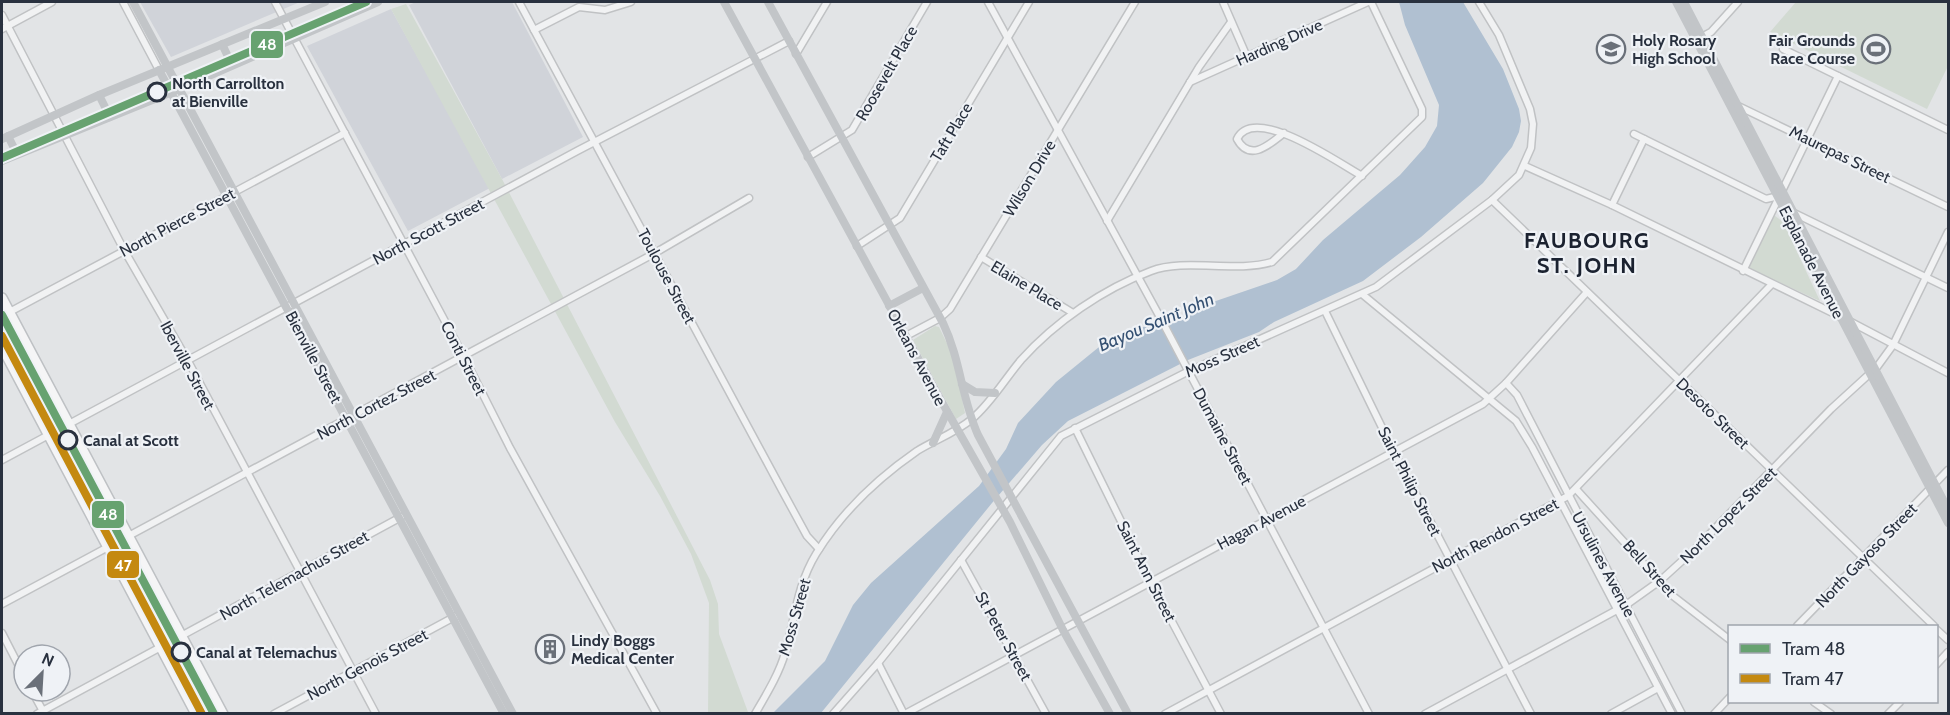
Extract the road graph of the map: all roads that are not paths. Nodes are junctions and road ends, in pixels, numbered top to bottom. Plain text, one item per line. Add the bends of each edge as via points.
1 (52, 2) edge
2 (123, 2) edge
3 (133, 2) edge
4 (275, 2) edge
5 (325, 2) edge
6 (378, 2) edge
7 (519, 2) edge
8 (631, 2) edge
9 (724, 2) edge
10 (768, 2) edge
11 (827, 2) edge
12 (927, 2) edge
13 (988, 2) edge
14 (1029, 2) edge
15 (1135, 2) edge
16 (1222, 2) edge
17 (1369, 2) edge
18 (1479, 2) edge
19 (1676, 2) edge
20 (1684, 2) edge
21 (1738, 2) edge
22 (2, 15) edge
23 (284, 18) junction
24 (1231, 22) junction
25 (4, 27) edge
26 (534, 30) junction
27 (1007, 37) junction
28 (294, 38) junction
29 (1700, 38) junction
30 (789, 41) junction
31 (222, 44) junction
32 (1783, 49) dead end
33 (796, 54) junction
34 (1247, 57) junction
35 (755, 60) junction
36 (232, 65) junction
37 (163, 68) junction
38 (1838, 76) junction
39 (1189, 82) junction
40 (175, 90) junction
41 (99, 95) junction
42 (1735, 106) junction
43 (55, 115) junction
44 (110, 117) junction
45 (1948, 130) edge
46 (1058, 131) junction
47 (345, 133) junction
48 (1284, 133) junction
49 (65, 134) junction
50 (1634, 134) dead end
51 (5, 138) edge
52 (1644, 138) junction
53 (1807, 138) junction
54 (842, 139) junction
55 (594, 142) junction
56 (17, 154) junction
57 (808, 157) junction
58 (2, 161) edge
59 (1525, 165) junction
60 (1362, 176) junction
61 (231, 193) junction
62 (1781, 193) junction
63 (749, 198) dead end
64 (1492, 200) junction
65 (1612, 205) junction
66 (1948, 207) edge
67 (1793, 212) junction
68 (1107, 221) junction
69 (890, 227) junction
70 (1948, 232) edge
71 (404, 244) junction
72 (857, 246) junction
73 (124, 250) junction
74 (655, 253) junction
75 (981, 257) junction
76 (1743, 271) junction
77 (1138, 277) junction
78 (1927, 277) junction
79 (1771, 285) junction
80 (923, 288) junction
81 (1948, 288) edge
82 (1587, 292) junction
83 (1362, 294) junction
84 (2, 298) edge
85 (291, 306) junction
86 (889, 306) junction
87 (1325, 310) junction
88 (1073, 313) junction
89 (5, 314) edge
90 (1839, 316) junction
91 (940, 318) junction
92 (1853, 323) junction
93 (906, 336) junction
94 (1893, 345) junction
95 (2, 347) edge
96 (464, 357) junction
97 (188, 361) junction
98 (1873, 370) junction
99 (1189, 371) junction
100 (1948, 373) edge
101 (1680, 382) junction
102 (1506, 383) junction
103 (962, 384) junction
104 (995, 393) junction
105 (1491, 398) junction
106 (947, 412) junction
107 (351, 418) junction
108 (971, 420) junction
109 (69, 424) junction
110 (1075, 428) junction
111 (957, 429) junction
112 (48, 435) junction
113 (933, 443) junction
114 (1393, 450) junction
115 (2, 460) edge
116 (1948, 470) edge
117 (1773, 471) junction
118 (246, 473) junction
119 (1932, 485) junction
120 (1576, 489) junction
121 (1011, 494) junction
122 (1568, 496) junction
123 (1560, 500) junction
124 (1948, 509) edge
125 (1003, 510) junction
126 (403, 515) junction
127 (1266, 519) junction
128 (1948, 523) edge
129 (128, 536) junction
130 (108, 547) junction
131 (819, 549) junction
132 (1863, 558) junction
133 (1450, 559) junction
134 (961, 560) junction
135 (299, 571) junction
136 (1661, 580) junction
137 (1151, 582) junction
138 (2, 604) edge
139 (1626, 605) junction
140 (1617, 610) junction
141 (456, 616) junction
142 (1078, 622) junction
143 (1799, 625) edge
144 (1932, 625) edge
145 (1324, 628) junction
146 (1063, 630) junction
147 (2, 633) edge
148 (182, 636) junction
149 (1728, 639) edge
150 (161, 647) junction
151 (12, 653) edge
152 (1016, 656) junction
153 (878, 663) junction
154 (1508, 669) junction
155 (353, 672) junction
156 (1658, 688) junction
157 (1209, 690) junction
158 (1728, 699) edge
159 (1815, 703) edge
160 (1899, 703) edge
161 (41, 713) edge
162 (513, 713) edge
163 (196, 714) edge
164 (224, 714) edge
165 (274, 714) edge
166 (376, 714) edge
167 (504, 714) edge
168 (657, 714) edge
169 (755, 714) edge
170 (832, 714) edge
171 (904, 714) edge
172 (1046, 714) edge
173 (1110, 714) edge
174 (1128, 714) edge
175 (1165, 714) edge
176 (1221, 714) edge
177 (1369, 714) edge
178 (1425, 714) edge
179 (1531, 714) edge
180 (1611, 714) edge
181 (1671, 714) edge
182 (1682, 714) edge
183 (1714, 714) edge
184 (1831, 714) edge
185 (1888, 714) edge

1 - 25 street
2 - 37 street, Bienville Street
3 - 37 street, Bienville Street
4 - 23 street, Conti Street
5 - 23 street
6 - 28 street
7 - 26 street, Toulouse Street
8 - 26 street via 605,10 579,7
9 - 35 street, Orleans Avenue
10 - 30 street, Orleans Avenue
11 - 33 street
12 - 54 street, Roosevelt Place via 852,130
13 - 27 street, Dumaine Street
14 - 27 street, Taft Place
15 - 46 street, Wilson Drive
16 - 24 street
17 - 34 street, Harding Drive
17 - 60 street, Moss Street via 1423,113
18 - 59 street, Moss Street via 1499,35 1530,109 1533,135
19 - 29 street, Esplanade Avenue
20 - 29 street, Esplanade Avenue
21 - 29 street via 1711,32
22 - 25 street, Iberville Street
23 - 28 street, Conti Street
23 - 31 street
24 - 34 street
24 - 39 street, Harding Drive
25 - 43 street, Iberville Street
26 - 55 street, Toulouse Street
27 - 46 street, Dumaine Street
27 - 69 street, Taft Place via 900,218
28 - 36 street
28 - 47 street, Conti Street
29 - 42 street, Esplanade Avenue
30 - 33 street, Orleans Avenue
30 - 35 street, North Scott Street
31 - 36 street
31 - 37 street
32 - 38 street
33 - 54 street, Orleans Avenue
34 - 39 street, Harding Drive
35 - 55 street, North Scott Street
35 - 57 street, Orleans Avenue
36 - 40 street
37 - 40 street, Bienville Street
37 - 41 street
38 - 45 street
38 - 53 street
39 - 68 street, Harding Drive
40 - 44 street
40 - 61 street, Bienville Street
41 - 43 street
41 - 44 street
42 - 53 street, Maurepas Street
42 - 62 street, Esplanade Avenue
43 - 49 street, Iberville Street
43 - 51 street
44 - 49 street
46 - 68 street, Dumaine Street
46 - 75 street, Wilson Drive
47 - 61 street, North Pierce Street
47 - 71 street, Conti Street
48 - 48 street via 1256,152 1237,139 1240,133 1264,126
48 - 60 street
49 - 56 street
49 - 73 street, Iberville Street
50 - 52 street
51 - 56 street
52 - 62 street via 1766,199
52 - 65 street
53 - 62 street
53 - 66 street, Maurepas Street
54 - 57 street, Roosevelt Place
54 - 69 street, Orleans Avenue
55 - 71 street, North Scott Street
55 - 74 street, Toulouse Street
56 - 58 street
57 - 72 street, Orleans Avenue
59 - 64 street, Moss Street
59 - 65 street
60 - 77 street, Moss Street via 1272,262 1159,269
61 - 73 street, North Pierce Street
61 - 85 street, Bienville Street
62 - 67 street, Esplanade Avenue
62 - 76 street
62 - 90 street, Esplanade Avenue
63 - 74 street, North Cortez Street
64 - 82 street, Desoto Street
64 - 83 street, Moss Street via 1394,276
65 - 76 street
67 - 78 street
67 - 92 street, Esplanade Avenue
68 - 77 street, Dumaine Street
69 - 72 street, Taft Place
69 - 80 street, Orleans Avenue
70 - 78 street, North Lopez Street
71 - 85 street, North Scott Street
71 - 96 street, Conti Street
72 - 86 street, Orleans Avenue
73 - 89 street, North Pierce Street
73 - 97 street, Iberville Street
74 - 96 street, North Cortez Street
74 - 131 street, Toulouse Street via 807,536
75 - 88 street, Elaine Place
75 - 91 street, Wilson Drive via 950,309
76 - 79 street
77 - 88 street, Moss Street
77 - 99 street, Dumaine Street
78 - 81 street
78 - 94 street, North Lopez Street
79 - 90 street
79 - 101 street, North Rendon Street
80 - 86 street
80 - 91 street, Orleans Avenue
82 - 101 street, Desoto Street
82 - 102 street, Hagan Avenue
83 - 87 street, Moss Street
83 - 105 street
84 - 89 main road
85 - 97 street, North Scott Street
85 - 107 street, Bienville Street
86 - 93 street, Orleans Avenue
87 - 99 street, Moss Street
87 - 114 street, Saint Philip Street
88 - 104 street, Moss Street via 1033,347
89 - 109 main road
90 - 92 street
90 - 98 street, Esplanade Avenue
91 - 93 street, Wilson Drive
91 - 103 street, Orleans Avenue via 956,352
92 - 94 street
92 - 98 street, Esplanade Avenue
93 - 106 street, Orleans Avenue
94 - 98 street, North Lopez Street
94 - 100 street
95 - 112 main road
96 - 107 street, North Cortez Street
96 - 168 street, Conti Street
97 - 109 street, North Scott Street
97 - 118 street, Iberville Street
98 - 117 street, North Lopez Street
98 - 119 street, Esplanade Avenue
99 - 110 street, Moss Street
99 - 127 street, Dumaine Street
101 - 117 street, Desoto Street
101 - 120 street, North Rendon Street
102 - 105 street, Hagan Avenue
102 - 122 street, Ursulines Avenue
103 - 104 street via 975,392
103 - 108 street, Orleans Avenue
104 - 108 street, Moss Street
105 - 114 street, Hagan Avenue
105 - 123 street, Ursulines Avenue via 1516,421
106 - 111 street, Orleans Avenue
106 - 113 street
107 - 118 street, North Cortez Street
107 - 126 street, Bienville Street
108 - 111 street, Moss Street
108 - 121 street, Orleans Avenue
109 - 112 street, North Scott Street
109 - 129 main road
110 - 121 street, Moss Street via 1056,442
110 - 137 street, Saint Ann Street
111 - 113 street, Moss Street
111 - 125 street, Orleans Avenue
112 - 115 street, North Scott Street
112 - 130 main road
113 - 131 street, Moss Street via 870,489
114 - 127 street, Hagan Avenue
114 - 133 street, Saint Philip Street
116 - 119 street, North Gayoso Street
117 - 132 street, Desoto Street
117 - 136 street, North Lopez Street
118 - 129 street, North Cortez Street
118 - 135 street, Iberville Street
119 - 124 street, Esplanade Avenue
119 - 128 street, Esplanade Avenue
119 - 132 street, North Gayoso Street
120 - 122 street, North Rendon Street
120 - 136 street, Bell Street
121 - 125 street, Moss Street
121 - 142 street, Orleans Avenue
122 - 123 street, North Rendon Street
122 - 139 street, Ursulines Avenue
123 - 133 street, North Rendon Street
123 - 140 street, Ursulines Avenue
125 - 134 street, Moss Street
125 - 146 street, Orleans Avenue
126 - 135 street, North Telemachus Street
126 - 141 street, Bienville Street
127 - 137 street, Hagan Avenue
127 - 145 street, Dumaine Street
129 - 130 street, North Cortez Street
129 - 148 main road
130 - 138 street, North Cortez Street
130 - 150 main road
131 - 169 street, Moss Street via 798,595 784,656
132 - 143 street, North Gayoso Street
132 - 144 street, Desoto Street
133 - 145 street, North Rendon Street
133 - 154 street, Saint Philip Street
134 - 152 street, St Peter Street
134 - 153 street, Moss Street
135 - 148 street, North Telemachus Street
135 - 155 street, Iberville Street
136 - 139 street, North Lopez Street
136 - 149 street, Bell Street via 1692,613
137 - 142 street, Hagan Avenue
137 - 157 street, Saint Ann Street
139 - 140 street, North Lopez Street
139 - 182 street, Ursulines Avenue
140 - 154 street, North Lopez Street
140 - 156 street, Ursulines Avenue
141 - 155 street, North Genois Street
141 - 162 street, Bienville Street
141 - 167 street, Bienville Street
142 - 146 street, Hagan Avenue
142 - 174 street, Orleans Avenue
145 - 157 street, North Rendon Street
145 - 177 street, Dumaine Street
146 - 152 street, Hagan Avenue
146 - 173 street, Orleans Avenue
147 - 151 street
148 - 150 street, North Telemachus Street
148 - 164 main road
150 - 161 street, North Telemachus Street
150 - 163 main road
152 - 171 street, Hagan Avenue
152 - 172 street, St Peter Street
153 - 170 street, Moss Street
153 - 171 street
154 - 178 street, North Lopez Street
154 - 179 street, Saint Philip Street
155 - 165 street, North Genois Street
155 - 166 street, Iberville Street
156 - 180 street
156 - 181 street, Ursulines Avenue
157 - 175 street, North Rendon Street
157 - 176 street, Saint Ann Street
158 - 183 street
159 - 184 street
160 - 185 street

